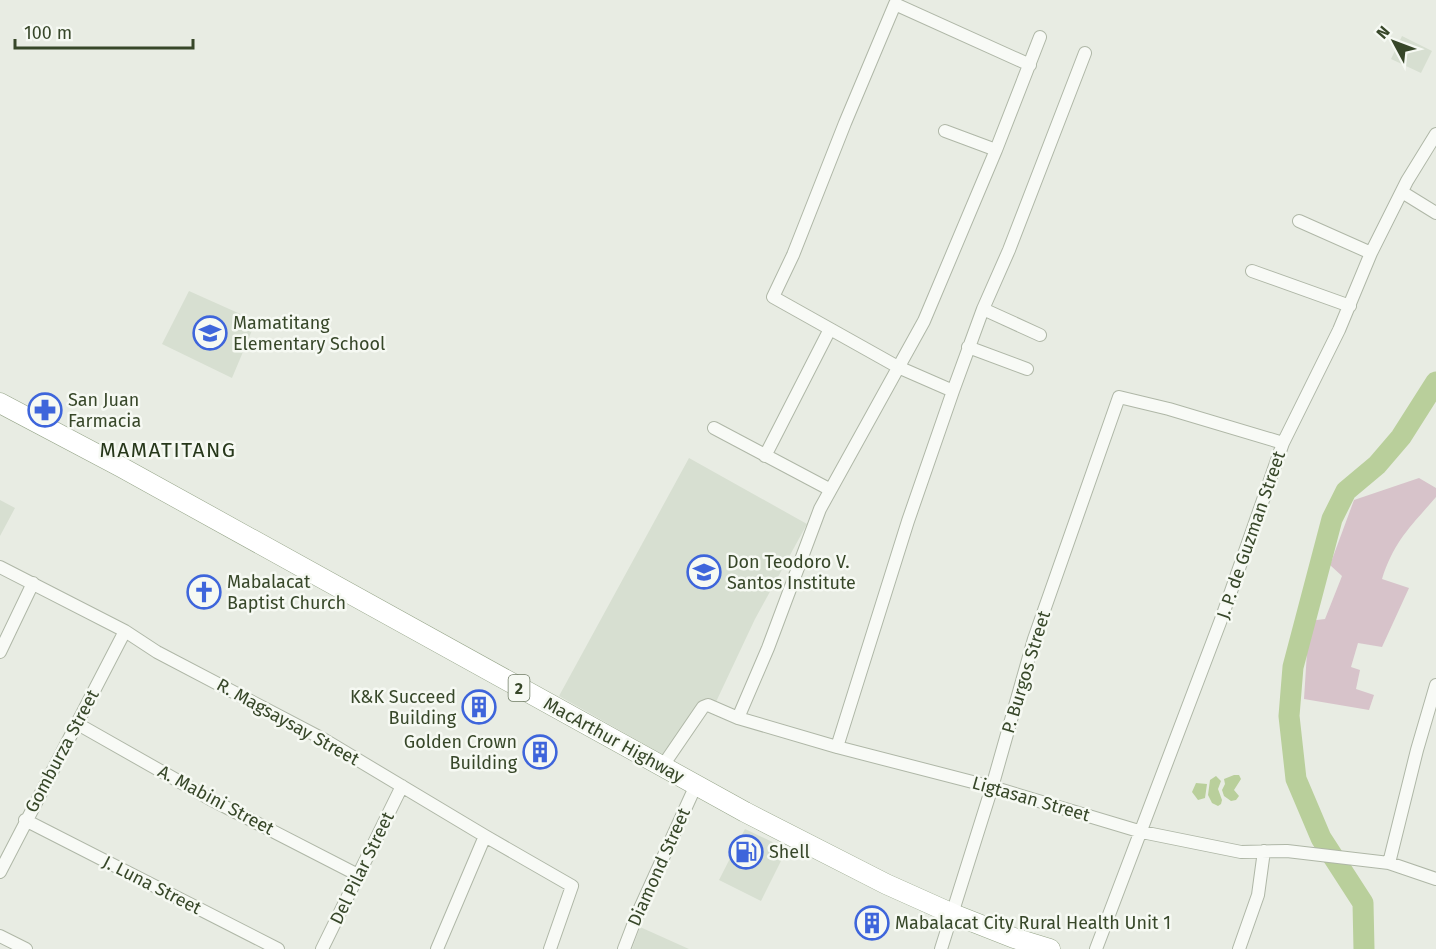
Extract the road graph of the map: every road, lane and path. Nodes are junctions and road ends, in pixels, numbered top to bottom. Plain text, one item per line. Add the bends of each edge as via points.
1 (1040, 37) dead end
2 (1085, 53) dead end
3 (1030, 65) junction
4 (945, 131) dead end
5 (1436, 134) edge
6 (996, 150) junction
7 (1402, 192) junction
8 (1436, 213) edge
9 (1299, 221) dead end
10 (1371, 253) junction
11 (1252, 271) dead end
12 (1350, 306) junction
13 (983, 309) junction
14 (830, 329) junction
15 (1040, 335) dead end
16 (969, 347) junction
17 (898, 367) junction
18 (1027, 369) dead end
19 (953, 391) junction
20 (0, 403) edge
21 (714, 428) dead end
22 (1283, 443) junction
23 (765, 456) junction
24 (829, 489) junction
25 (0, 567) edge
26 (33, 583) junction
27 (124, 631) junction
28 (0, 652) edge
29 (1436, 685) edge
30 (738, 718) junction
31 (76, 723) junction
32 (837, 747) junction
33 (662, 767) junction
34 (696, 785) junction
35 (402, 786) junction
36 (992, 787) junction
37 (25, 820) junction
38 (1142, 832) junction
39 (484, 836) junction
40 (1264, 851) junction
41 (1389, 863) junction
42 (0, 872) edge
43 (358, 875) junction
44 (1436, 879) edge
45 (952, 914) junction
46 (0, 936) edge
47 (26, 949) edge
48 (278, 949) edge
49 (322, 949) edge
50 (437, 949) edge
51 (550, 949) edge
52 (624, 949) edge
53 (941, 949) edge
54 (1050, 949) edge
55 (1096, 949) edge
56 (1239, 949) edge

1 - 3 street
2 - 13 street
3 - 6 street
3 - 14 street via 895,4 773,297
4 - 6 street
5 - 7 street, J. P. de Guzman Street
6 - 17 street via 924,321
7 - 8 street
7 - 10 street, J. P. de Guzman Street
9 - 10 street
10 - 12 street, J. P. de Guzman Street
11 - 12 street
12 - 22 street, J. P. de Guzman Street
13 - 15 street
13 - 16 street
14 - 17 street
14 - 23 street
16 - 18 street
16 - 19 street
17 - 19 street
17 - 24 street
19 - 32 street
20 - 33 highway, MacArthur Highway / 2
21 - 23 street
22 - 36 street, P. Burgos Street via 1119,397 1034,639
22 - 38 street, J. P. de Guzman Street
23 - 24 street
24 - 30 street
25 - 26 street, R. Magsaysay Street
26 - 27 street, R. Magsaysay Street
26 - 28 street
27 - 31 street, Gomburza Street
27 - 35 street, R. Magsaysay Street
29 - 41 street
30 - 32 street, Ligtasan Street
30 - 33 street, Ligtasan Street via 708,705 703,707
31 - 37 street, Gomburza Street
31 - 43 street, A. Mabini Street via 210,799
32 - 36 street, Ligtasan Street
33 - 34 highway, MacArthur Highway / 2
34 - 45 highway, MacArthur Highway / 2
34 - 52 street, Diamond Street
35 - 39 street, R. Magsaysay Street
35 - 43 street, Del Pilar Street
36 - 38 street, Ligtasan Street
36 - 45 street, P. Burgos Street
37 - 42 street, Gomburza Street
37 - 48 street, J. Luna Street
38 - 40 street, Ligtasan Street via 1241,852
38 - 55 street, J. P. de Guzman Street
39 - 50 street
39 - 51 street, R. Magsaysay Street via 572,886
40 - 41 street, Ligtasan Street
40 - 56 street via 1258,895
41 - 44 street, Ligtasan Street
43 - 49 street, Del Pilar Street
45 - 53 street, P. Burgos Street
45 - 54 highway, MacArthur Highway / 2
46 - 47 street

